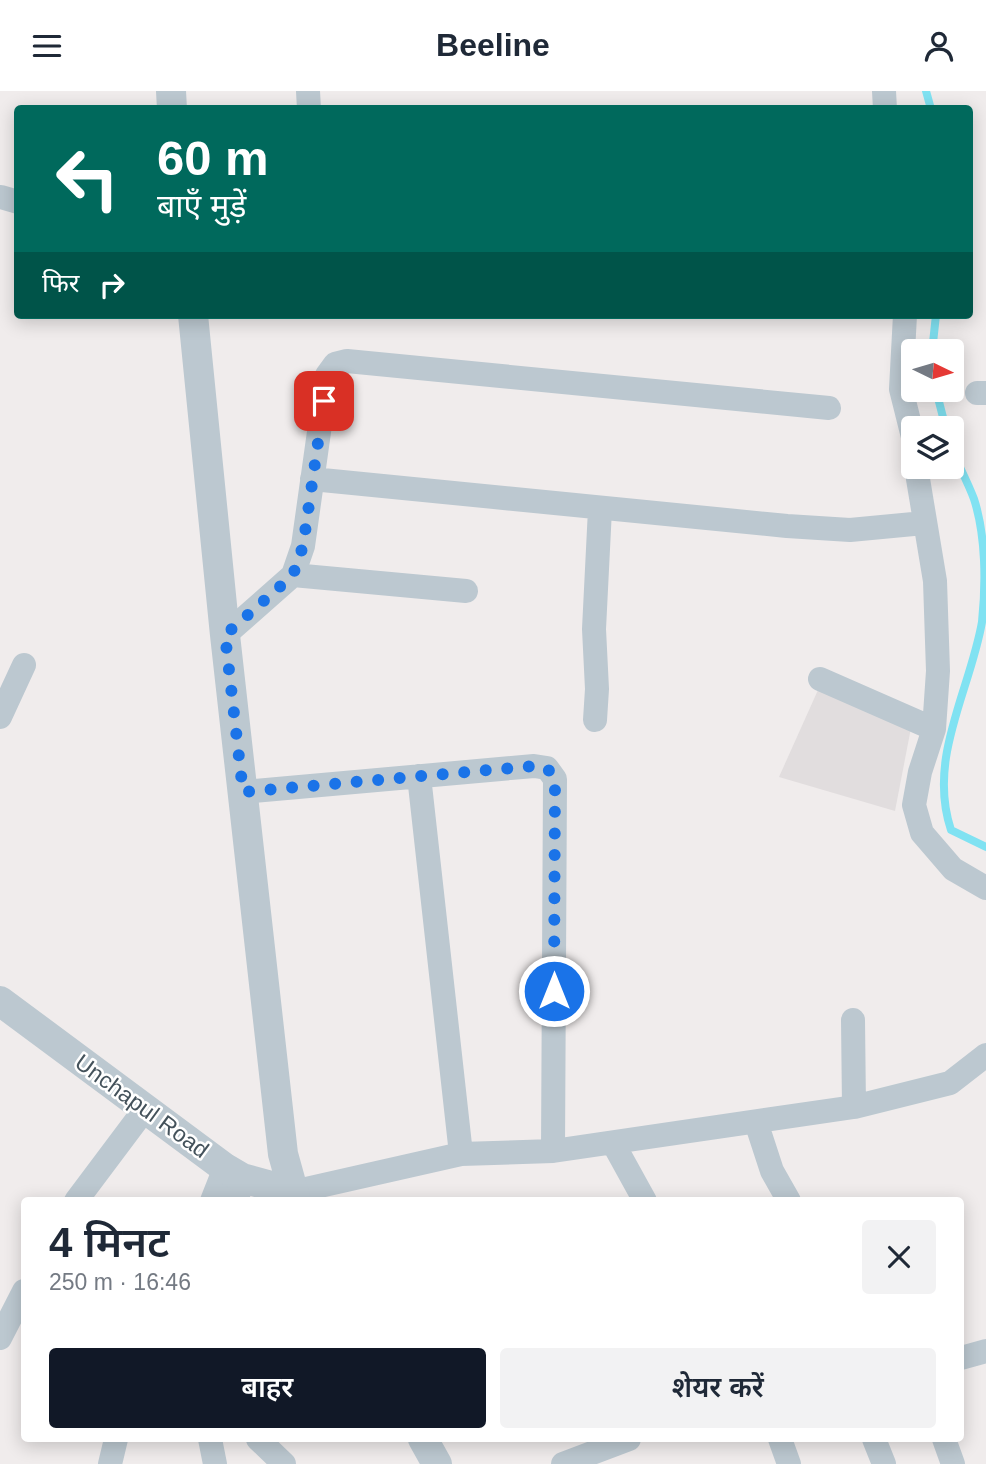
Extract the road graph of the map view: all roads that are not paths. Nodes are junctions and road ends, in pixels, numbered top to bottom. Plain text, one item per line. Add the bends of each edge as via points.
1 (193, 319) edge
2 (905, 319) edge
3 (829, 408) dead end
4 (908, 416) edge
5 (313, 479) junction
6 (918, 479) edge
7 (600, 509) junction
8 (924, 523) junction
9 (293, 575) junction
10 (466, 591) dead end
11 (225, 635) junction
12 (24, 665) dead end
13 (820, 678) dead end
14 (0, 717) edge
15 (595, 720) dead end
16 (934, 729) junction
17 (419, 776) junction
18 (243, 792) junction
19 (986, 888) edge
20 (2, 1008) edge
21 (853, 1020) dead end
22 (986, 1055) edge
23 (854, 1107) junction
24 (145, 1109) junction
25 (755, 1122) junction
26 (612, 1143) junction
27 (554, 1150) junction
28 (461, 1154) junction
29 (235, 1182) edge
30 (295, 1196) edge
31 (79, 1197) edge
32 (217, 1197) edge
33 (643, 1197) edge
34 (787, 1197) edge
35 (21, 1296) edge
36 (0, 1338) edge
37 (986, 1351) edge
38 (964, 1357) edge
39 (116, 1442) edge
40 (211, 1442) edge
41 (261, 1442) edge
42 (425, 1442) edge
43 (621, 1442) edge
44 (781, 1442) edge
45 (875, 1442) edge
46 (945, 1442) edge
47 (110, 1464) edge
48 (215, 1464) edge
49 (284, 1464) edge
50 (437, 1464) edge
51 (563, 1464) edge
52 (789, 1464) edge
53 (884, 1464) edge
54 (953, 1464) edge

1 - 11 street
2 - 4 street via 901,389
3 - 5 street via 347,361 335,364 327,375
5 - 7 street
5 - 9 street via 303,546
6 - 8 street
7 - 8 street via 850,530
7 - 15 street
8 - 16 street via 935,581 938,671
9 - 10 street
9 - 11 street
11 - 18 street
12 - 14 street
13 - 16 street
16 - 19 street via 914,805 922,833 953,869
17 - 18 street
17 - 27 street via 534,766 547,768 555,779
17 - 28 street
18 - 30 street via 283,1154
20 - 24 street, Unchapul Road
21 - 23 street
22 - 23 street via 950,1083
23 - 25 street
24 - 29 street, Unchapul Road
24 - 31 street
25 - 26 street
25 - 34 street
26 - 27 street
26 - 33 street
27 - 28 street
28 - 30 street
29 - 30 street, Unchapul Road
29 - 32 street
35 - 36 street
37 - 38 street
39 - 47 street
40 - 48 street
41 - 49 street
42 - 50 street
43 - 51 street
44 - 52 street
45 - 53 street
46 - 54 street

